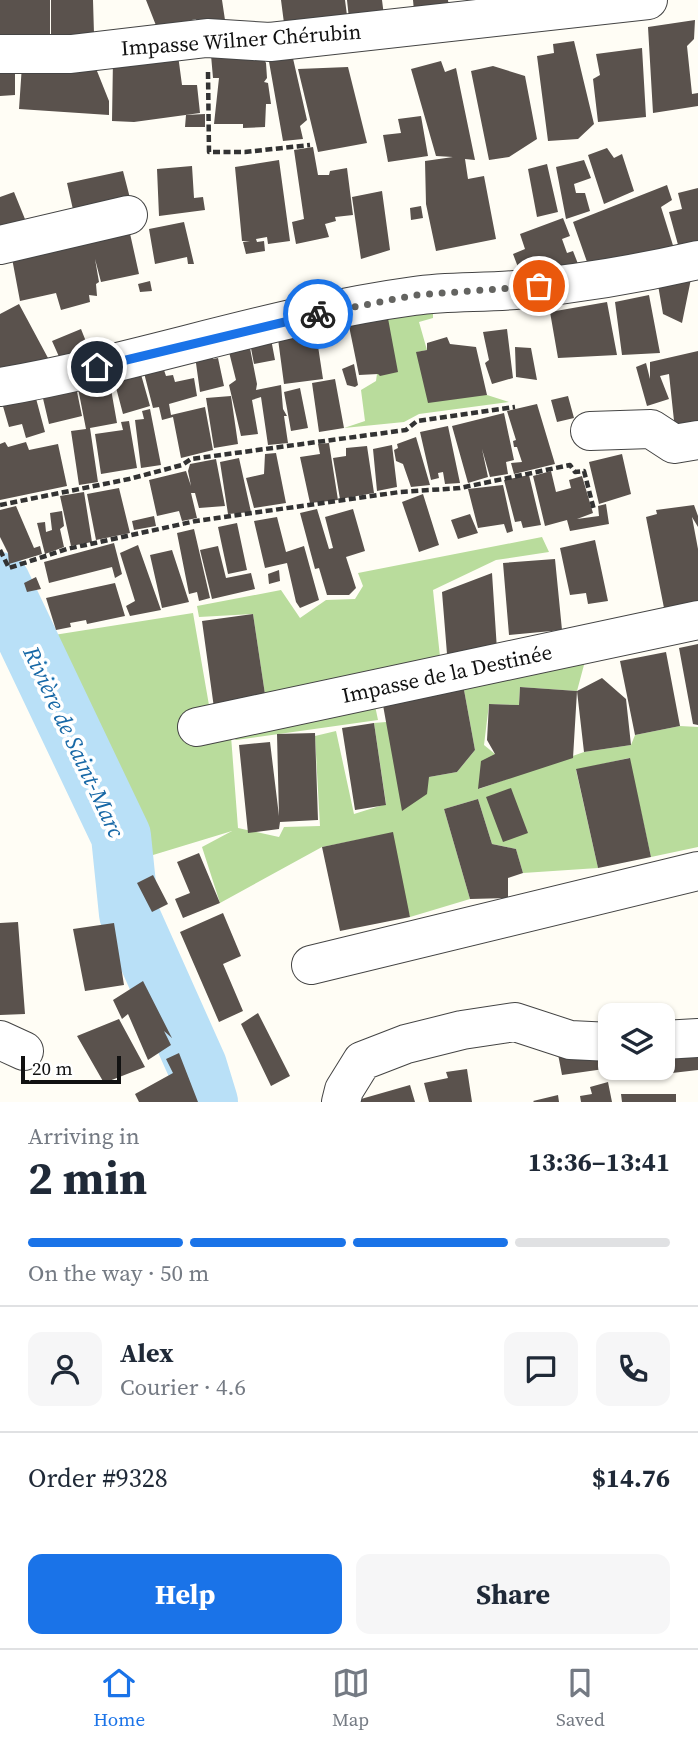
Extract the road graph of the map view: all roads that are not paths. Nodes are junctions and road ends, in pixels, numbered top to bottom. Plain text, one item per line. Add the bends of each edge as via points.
1 (648, 0) edge
2 (0, 54) edge
3 (128, 215) dead end
4 (0, 245) edge
5 (698, 260) edge
6 (0, 387) edge
7 (590, 431) dead end
8 (698, 440) edge
9 (698, 620) edge
10 (197, 727) dead end
11 (698, 871) edge
12 (311, 965) dead end
13 (698, 1038) edge
14 (675, 1039) edge
15 (598, 1041) edge
16 (341, 1102) edge

1 - 2 street, Impasse Wilner Chérubin via 270,42 207,38 71,54
3 - 4 street
5 - 6 street via 515,290 416,295
7 - 8 street via 651,429 674,444
9 - 10 street, Impasse de la Destinée
11 - 12 street
13 - 14 street
15 - 16 street via 570,1040 515,1022 462,1030 362,1061

